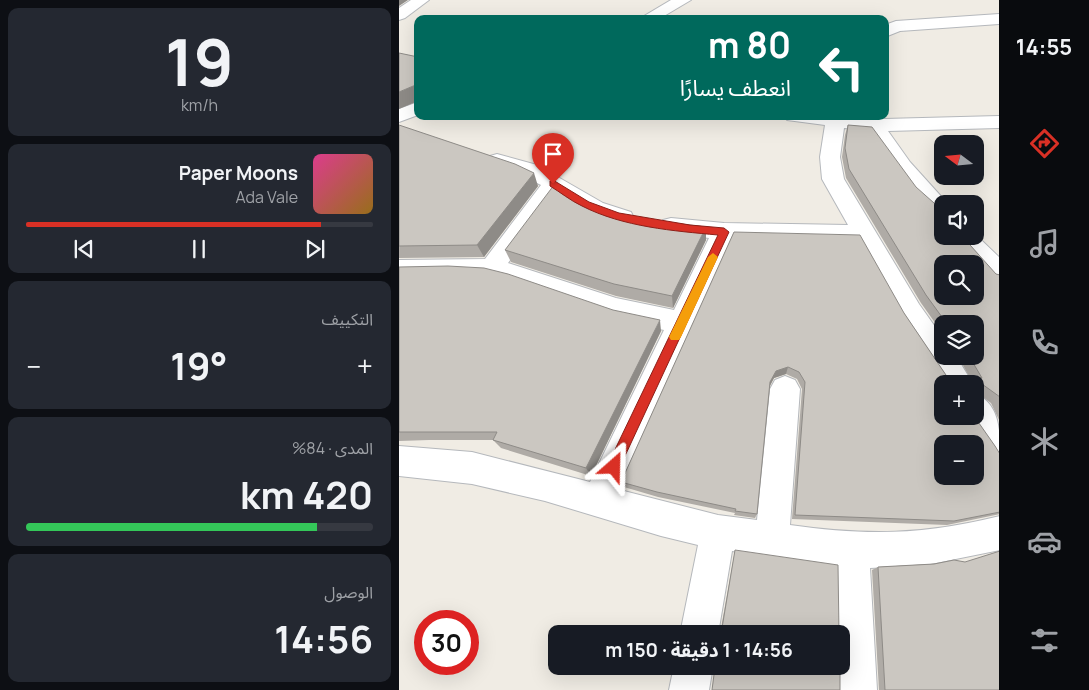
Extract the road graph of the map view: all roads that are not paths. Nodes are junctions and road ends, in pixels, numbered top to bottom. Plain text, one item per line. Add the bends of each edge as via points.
1 (421, 0) edge
2 (683, 0) edge
3 (399, 15) edge
4 (655, 15) edge
5 (999, 18) edge
6 (889, 30) edge
7 (414, 110) edge
8 (399, 116) edge
9 (821, 120) edge
10 (874, 120) edge
11 (835, 122) junction
12 (999, 122) edge
13 (478, 155) edge
14 (553, 184) junction
15 (934, 203) edge
16 (724, 232) junction
17 (865, 234) junction
18 (972, 245) edge
19 (399, 269) edge
20 (491, 269) junction
21 (999, 274) edge
22 (682, 323) junction
23 (953, 375) edge
24 (785, 389) dead end
25 (984, 420) edge
26 (999, 442) edge
27 (399, 461) edge
28 (598, 501) junction
29 (718, 532) junction
30 (999, 534) edge
31 (772, 539) junction
32 (852, 550) junction
33 (701, 625) edge
34 (692, 675) edge
35 (689, 690) edge
36 (857, 690) edge

1 - 3 street
2 - 4 street
5 - 6 street via 896,26
7 - 8 street
9 - 11 street
10 - 11 street
10 - 12 street
10 - 15 street via 895,158
11 - 17 street via 830,170
13 - 14 street via 529,170
14 - 16 street via 595,208 647,222
14 - 20 street
16 - 17 street
16 - 22 street
17 - 23 street via 910,312
18 - 21 street
19 - 20 street
20 - 22 street via 616,309
22 - 28 street
24 - 31 street
25 - 26 street
27 - 28 street via 472,468
28 - 29 street
29 - 31 street
29 - 33 street
30 - 32 street via 961,543 893,550
31 - 32 street
32 - 36 street
34 - 35 street

